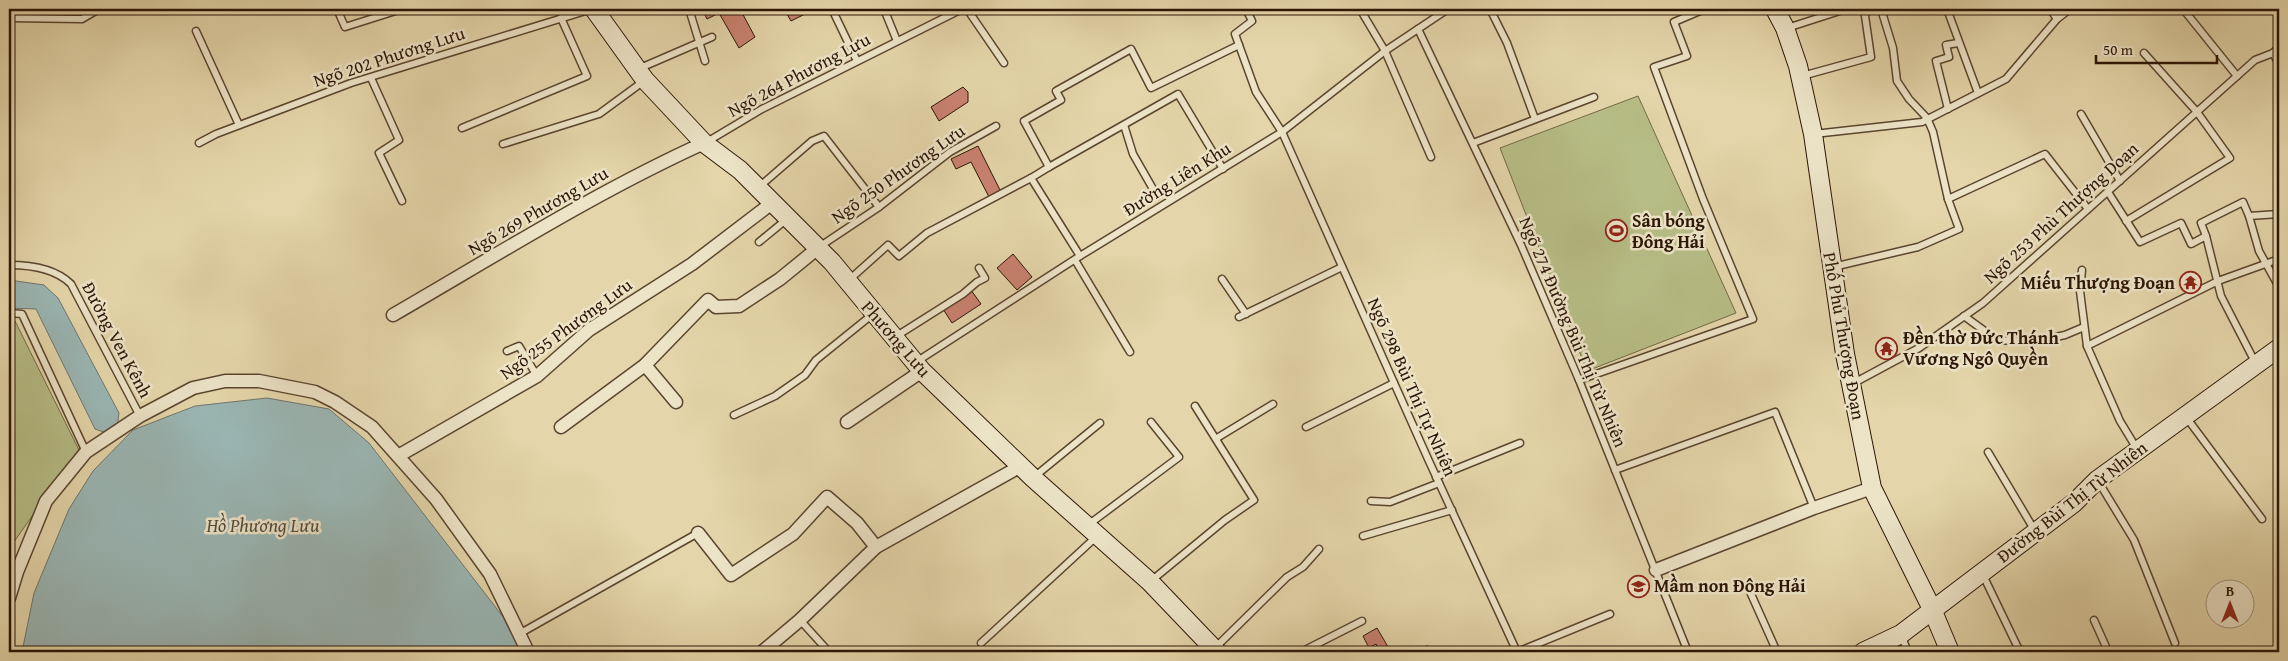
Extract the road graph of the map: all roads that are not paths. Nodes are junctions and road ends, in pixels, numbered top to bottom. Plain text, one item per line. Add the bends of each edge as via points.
1 (99, 9) edge
2 (337, 9) edge
3 (402, 9) edge
4 (593, 9) edge
5 (689, 9) edge
6 (832, 9) edge
7 (884, 9) edge
8 (962, 9) edge
9 (967, 9) edge
10 (1246, 9) edge
11 (1360, 9) edge
12 (1448, 9) edge
13 (1490, 9) edge
14 (1775, 9) edge
15 (1846, 9) edge
16 (1864, 9) edge
17 (1881, 9) edge
18 (1947, 9) edge
19 (2050, 9) edge
20 (2070, 9) edge
21 (2183, 9) edge
22 (1702, 10) edge
23 (9, 18) edge
24 (561, 18) junction
25 (2057, 19) junction
26 (1785, 28) junction
27 (1418, 29) junction
28 (196, 31) dead end
29 (712, 37) dead end
30 (897, 41) junction
31 (699, 42) junction
32 (1958, 43) junction
33 (1239, 45) junction
34 (2279, 47) edge
35 (1385, 51) junction
36 (2273, 52) junction
37 (2144, 53) dead end
38 (705, 61) dead end
39 (857, 61) junction
40 (1004, 63) dead end
41 (2279, 64) edge
42 (641, 75) junction
43 (1800, 76) junction
44 (2237, 76) junction
45 (371, 78) junction
46 (1978, 93) junction
47 (1594, 97) dead end
48 (1948, 108) junction
49 (2197, 112) junction
50 (2080, 114) dead end
51 (1927, 118) junction
52 (1535, 119) junction
53 (239, 125) junction
54 (1124, 125) junction
55 (996, 126) dead end
56 (462, 128) dead end
57 (1282, 132) junction
58 (1813, 134) junction
59 (199, 143) dead end
60 (1473, 143) junction
61 (503, 144) dead end
62 (704, 144) junction
63 (1431, 158) dead end
64 (1049, 167) junction
65 (1223, 168) junction
66 (1031, 178) junction
67 (2120, 181) junction
68 (758, 188) junction
69 (2108, 192) junction
70 (1157, 196) dead end
71 (1948, 199) junction
72 (402, 201) dead end
73 (772, 203) junction
74 (879, 207) junction
75 (2088, 209) junction
76 (2279, 214) edge
77 (2250, 216) junction
78 (788, 218) junction
79 (2126, 221) junction
80 (2206, 236) junction
81 (759, 242) dead end
82 (818, 248) junction
83 (1078, 258) junction
84 (2279, 259) edge
85 (9, 264) edge
86 (2266, 264) junction
87 (1342, 267) junction
88 (979, 268) dead end
89 (1832, 268) junction
90 (2082, 270) dead end
91 (1222, 279) dead end
92 (847, 281) junction
93 (2218, 281) junction
94 (2279, 287) edge
95 (9, 313) edge
96 (874, 313) junction
97 (1246, 314) junction
98 (393, 315) dead end
99 (1964, 316) junction
100 (1239, 317) dead end
101 (2084, 327) junction
102 (894, 338) junction
103 (2087, 346) junction
104 (2279, 348) edge
105 (507, 351) dead end
106 (1130, 352) dead end
107 (2256, 364) junction
108 (645, 365) junction
109 (918, 367) junction
110 (536, 376) junction
111 (1579, 380) junction
112 (1394, 383) junction
113 (1851, 384) junction
114 (676, 402) dead end
115 (1273, 404) dead end
116 (1195, 406) dead end
117 (734, 415) dead end
118 (140, 416) junction
119 (2186, 416) junction
120 (847, 422) dead end
121 (1151, 422) dead end
122 (1100, 423) dead end
123 (560, 427) dead end
124 (1306, 427) dead end
125 (1217, 438) junction
126 (1520, 443) dead end
127 (2138, 450) junction
128 (86, 452) junction
129 (1988, 452) dead end
130 (398, 456) junction
131 (1616, 470) junction
132 (1027, 472) junction
133 (1438, 480) junction
134 (2098, 480) junction
135 (1872, 488) junction
136 (1371, 501) dead end
137 (1814, 508) junction
138 (1452, 510) junction
139 (2262, 519) dead end
140 (1094, 530) junction
141 (2036, 532) junction
142 (698, 533) joint
143 (1363, 536) dead end
144 (876, 547) junction
145 (1319, 549) dead end
146 (1656, 570) junction
147 (1981, 572) junction
148 (1150, 582) junction
149 (1751, 594) dead end
150 (9, 598) edge
151 (1932, 609) junction
152 (1610, 614) dead end
153 (800, 620) junction
154 (2094, 620) dead end
155 (1362, 621) dead end
156 (519, 634) junction
157 (1901, 634) junction
158 (981, 643) dead end
159 (2175, 643) dead end
160 (1215, 651) edge
161 (528, 652) edge
162 (762, 652) edge
163 (829, 652) edge
164 (1301, 652) edge
165 (1517, 652) edge
166 (1688, 652) edge
167 (1777, 652) edge
168 (1863, 652) edge
169 (1908, 652) edge
170 (1950, 652) edge
171 (2020, 652) edge
172 (2100, 652) edge

1 - 23 lane via 82,19
2 - 3 lane via 345,27
4 - 24 lane, Ngõ 202 Phương Lưu
4 - 42 street, Phương Lưu
5 - 31 lane
6 - 39 lane
7 - 30 lane
8 - 30 lane, Ngõ 264 Phương Lưu
9 - 40 lane
10 - 33 lane via 1252,21 1234,34
11 - 35 lane
12 - 27 lane, Đường Liên Khu
13 - 52 lane via 1507,43
14 - 26 street, Phố Phủ Thượng Đoạn
15 - 26 lane
16 - 43 lane via 1871,57
17 - 51 lane via 1893,48 1897,80
18 - 32 lane
19 - 25 lane
20 - 25 lane
21 - 44 lane
22 - 111 lane via 1674,22 1686,56 1654,67 1753,319
24 - 45 lane, Ngõ 202 Phương Lưu
24 - 56 lane via 587,76
25 - 46 lane via 2006,79
26 - 43 street, Phố Phủ Thượng Đoạn
27 - 35 lane, Đường Liên Khu
27 - 60 lane, Ngõ 274 Đường Bùi Thị Từ Nhiên
28 - 53 lane
29 - 31 lane
30 - 39 lane, Ngõ 264 Phương Lưu
31 - 38 lane
31 - 42 lane
32 - 46 lane
32 - 48 lane via 1946,45 1949,57 1936,61
33 - 57 lane, Ngõ 298 Bùi Thị Tự Nhiên via 1256,92
33 - 64 lane via 1151,88 1131,49 1056,91 1061,100 1024,121
34 - 36 lane, Ngõ 253 Phù Thượng Doạn
35 - 57 lane, Đường Liên Khu
35 - 63 lane
36 - 41 lane
36 - 44 lane, Ngõ 253 Phù Thượng Doạn via 2255,60
37 - 49 lane
39 - 62 lane, Ngõ 264 Phương Lưu via 762,108
42 - 61 lane via 599,114
42 - 62 street, Phương Lưu
43 - 58 street, Phố Phủ Thượng Đoạn
44 - 49 lane, Ngõ 253 Phù Thượng Doạn
45 - 53 lane, Ngõ 202 Phương Lưu
45 - 72 lane via 399,140 379,153
46 - 48 lane
47 - 52 lane
48 - 51 lane
49 - 67 lane, Ngõ 253 Phù Thượng Doạn
49 - 79 lane via 2230,158
50 - 67 lane
51 - 58 lane via 1922,122
51 - 71 lane
52 - 60 lane
53 - 59 lane, Ngõ 202 Phương Lưu
54 - 64 lane
54 - 65 lane via 1178,94
54 - 70 lane via 1133,154
55 - 74 lane, Ngõ 250 Phương Lưu via 950,152
57 - 65 lane, Đường Liên Khu
57 - 87 lane, Ngõ 298 Bùi Thị Tự Nhiên
58 - 89 street, Phố Phủ Thượng Đoạn
60 - 111 lane, Ngõ 274 Đường Bùi Thị Từ Nhiên
62 - 68 street, Phương Lưu via 740,170
62 - 98 street, Ngõ 269 Phương Lưu via 648,169
64 - 66 lane
65 - 83 lane, Đường Liên Khu
66 - 83 lane
66 - 92 lane via 926,233 899,256 888,246
67 - 69 lane, Ngõ 253 Phù Thượng Doạn
68 - 73 street, Phương Lưu
68 - 74 lane via 812,140 824,136
69 - 75 lane, Ngõ 253 Phù Thượng Doạn
69 - 79 lane
71 - 75 lane via 2045,154
71 - 89 lane via 1959,229 1918,247
73 - 78 street, Phương Lưu
73 - 110 street, Ngõ 255 Phương Lưu via 692,264 589,330
74 - 82 lane, Ngõ 250 Phương Lưu
75 - 99 lane, Ngõ 253 Phù Thượng Doạn via 1983,303
76 - 77 lane
77 - 80 lane via 2243,202 2201,223
77 - 86 lane via 2259,251
78 - 81 lane
78 - 82 street, Phương Lưu
79 - 80 lane via 2140,242 2181,223 2191,244
80 - 93 lane
82 - 92 street, Phương Lưu
82 - 108 street via 739,306 716,307 708,300
83 - 106 lane
83 - 109 lane, Đường Liên Khu
84 - 86 lane
85 - 118 lane, Đường Ven Kênh via 52,270 71,284
86 - 93 lane
86 - 94 lane
87 - 97 lane
87 - 112 lane, Ngõ 298 Bùi Thị Tự Nhiên
88 - 102 lane via 985,278
89 - 113 street, Phố Phủ Thượng Đoạn
90 - 101 lane via 2080,291
91 - 97 lane
92 - 96 street, Phương Lưu
93 - 103 lane
93 - 107 lane via 2221,296
95 - 128 lane via 22,314
96 - 102 street, Phương Lưu
96 - 117 lane via 816,360 805,375 774,396
97 - 100 lane
99 - 101 lane via 1997,340 2033,342
99 - 113 lane, Ngõ 253 Phù Thượng Doạn via 1919,348
101 - 103 lane
102 - 109 street, Phương Lưu
103 - 127 lane via 2120,421
104 - 107 street, Đường Bùi Thị Từ Nhiên
105 - 110 lane via 519,346
107 - 119 street, Đường Bùi Thị Từ Nhiên
108 - 114 street
108 - 123 street
109 - 120 street
109 - 132 street, Phương Lưu
110 - 130 street, Ngõ 255 Phương Lưu
111 - 131 lane, Ngõ 274 Đường Bùi Thị Từ Nhiên
112 - 124 lane
112 - 133 lane, Ngõ 298 Bùi Thị Tự Nhiên
113 - 135 street, Phố Phủ Thượng Đoạn
115 - 125 lane
116 - 125 lane
118 - 128 street
118 - 130 street via 193,388 226,380 283,384 315,392 336,402 372,427
119 - 127 street, Đường Bùi Thị Từ Nhiên
119 - 139 lane
121 - 140 lane via 1179,457
122 - 132 lane
125 - 148 lane via 1254,500
126 - 133 lane
127 - 134 street, Đường Bùi Thị Từ Nhiên
128 - 150 street via 46,501 16,572
129 - 141 lane
130 - 156 street via 436,499 490,574
131 - 137 lane via 1774,412
131 - 146 lane, Ngõ 274 Đường Bùi Thị Từ Nhiên
132 - 140 street, Phương Lưu
132 - 144 street
133 - 136 lane via 1390,502
133 - 138 lane, Ngõ 298 Bùi Thị Tự Nhiên
134 - 141 street, Đường Bùi Thị Từ Nhiên
134 - 159 lane via 2134,540
135 - 137 street
135 - 151 street, Phố Phủ Thượng Đoạn
137 - 146 street
138 - 143 lane
138 - 165 lane, Ngõ 298 Bùi Thị Tự Nhiên
140 - 148 street, Phương Lưu
140 - 158 lane
141 - 147 street, Đường Bùi Thị Từ Nhiên
142 - 144 street via 731,574 793,534 827,497 858,523
142 - 156 lane
144 - 153 street
145 - 160 lane
146 - 166 lane, Ngõ 274 Đường Bùi Thị Từ Nhiên
147 - 151 street, Đường Bùi Thị Từ Nhiên
147 - 171 lane
148 - 160 street, Phương Lưu
149 - 167 lane
151 - 157 street, Đường Bùi Thị Từ Nhiên
151 - 170 street, Phố Phủ Thượng Đoạn
152 - 165 lane
153 - 162 street
153 - 163 lane
154 - 172 lane via 2107,649
155 - 164 lane
156 - 161 street
157 - 168 street, Đường Bùi Thị Từ Nhiên
157 - 169 lane

